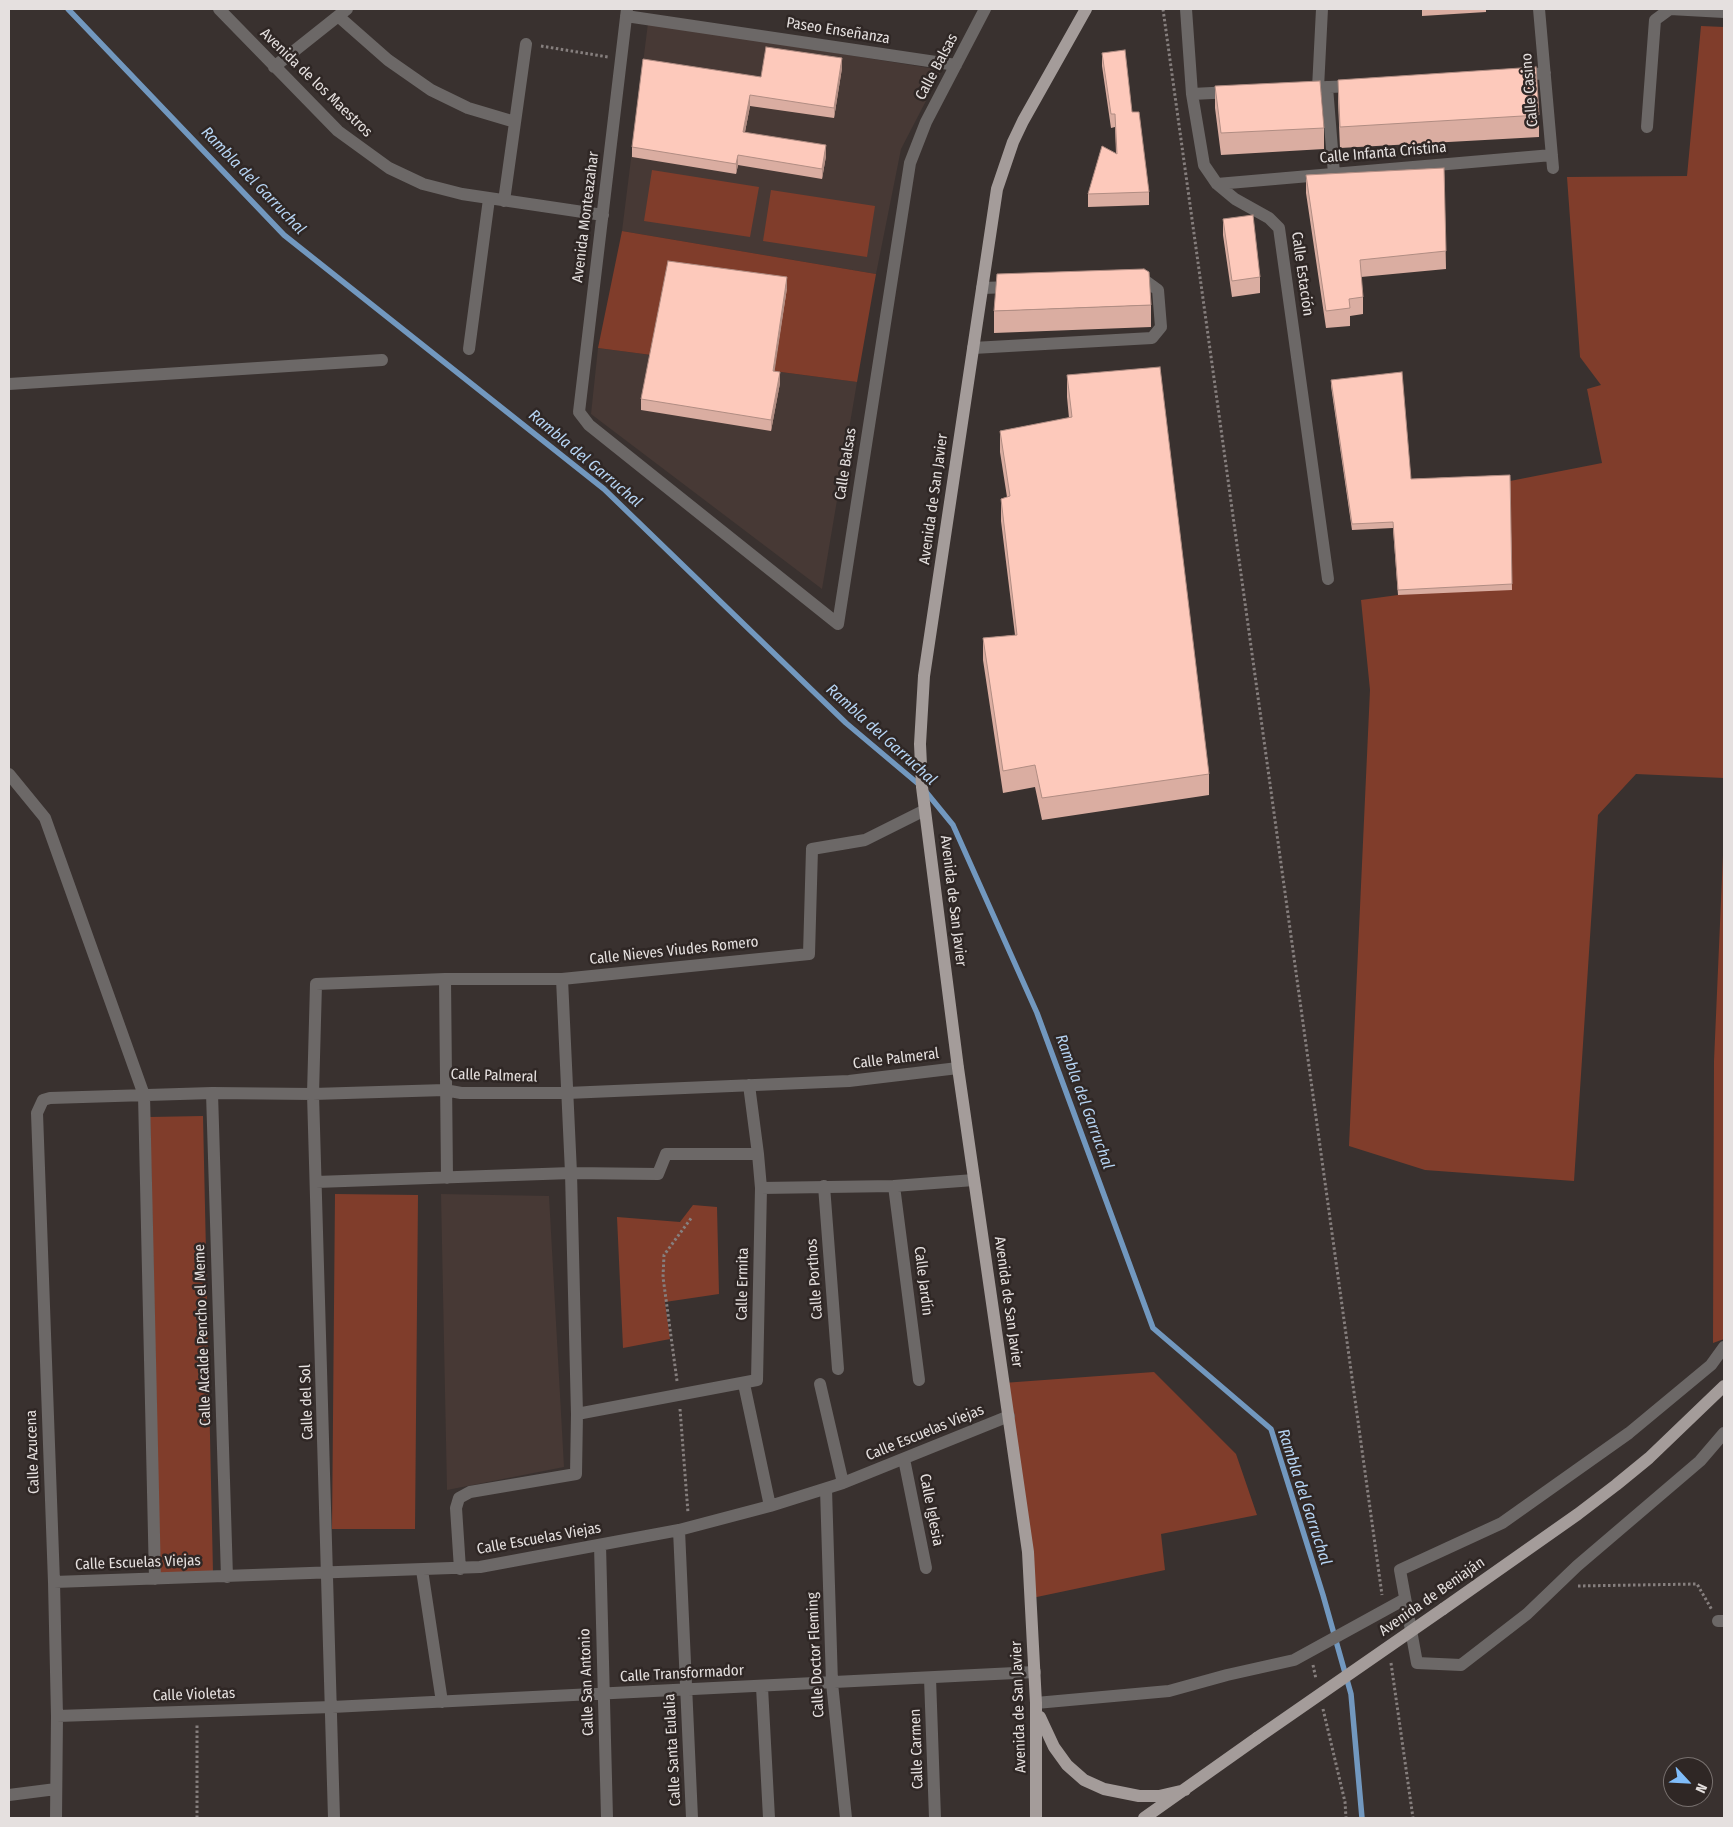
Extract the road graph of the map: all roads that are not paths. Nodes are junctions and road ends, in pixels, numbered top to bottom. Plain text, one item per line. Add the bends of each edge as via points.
1 (219, 9) edge
2 (985, 9) edge
3 (1086, 9) edge
4 (1186, 9) edge
5 (1322, 9) edge
6 (1539, 9) edge
7 (1670, 9) edge
8 (343, 12) edge
9 (627, 12) edge
10 (1724, 12) edge
11 (526, 44) road end
12 (956, 65) junction
13 (274, 67) junction
14 (1545, 73) junction
15 (1508, 76) edge
16 (1366, 86) edge
17 (1323, 88) junction
18 (1289, 89) edge
19 (1240, 92) edge
20 (1192, 94) junction
21 (515, 122) junction
22 (1646, 128) dead end
23 (1552, 155) junction
24 (1554, 168) dead end
25 (1334, 174) junction
26 (1217, 184) junction
27 (488, 199) junction
28 (504, 201) junction
29 (603, 215) junction
30 (1119, 283) edge
31 (1022, 286) edge
32 (982, 288) junction
33 (973, 348) junction
34 (469, 349) dead end
35 (382, 360) dead end
36 (9, 384) edge
37 (588, 425) joint
38 (1328, 579) dead end
39 (9, 774) edge
40 (925, 810) junction
41 (444, 979) junction
42 (562, 979) junction
43 (316, 984) joint
44 (958, 1068) junction
45 (749, 1085) junction
46 (445, 1090) junction
47 (212, 1093) junction
48 (567, 1093) junction
49 (313, 1094) junction
50 (144, 1095) junction
51 (37, 1113) joint
52 (758, 1154) junction
53 (571, 1173) junction
54 (447, 1178) junction
55 (974, 1180) junction
56 (316, 1182) junction
57 (824, 1186) junction
58 (894, 1186) junction
59 (760, 1188) junction
60 (1724, 1347) edge
61 (838, 1369) dead end
62 (919, 1380) dead end
63 (744, 1384) junction
64 (820, 1384) dead end
65 (1724, 1386) edge
66 (577, 1414) junction
67 (1009, 1416) junction
68 (1724, 1433) edge
69 (904, 1459) junction
70 (843, 1483) junction
71 (826, 1490) junction
72 (770, 1506) junction
73 (684, 1529) junction
74 (600, 1545) junction
75 (926, 1568) dead end
76 (460, 1569) junction
77 (422, 1570) junction
78 (328, 1574) junction
79 (227, 1577) junction
80 (155, 1579) junction
81 (54, 1582) junction
82 (1405, 1599) junction
83 (1035, 1672) junction
84 (930, 1678) junction
85 (832, 1683) junction
86 (762, 1686) junction
87 (686, 1690) junction
88 (603, 1694) junction
89 (442, 1702) junction
90 (1036, 1702) junction
91 (332, 1707) junction
92 (58, 1716) junction
93 (56, 1789) junction
94 (1185, 1790) junction
95 (9, 1795) edge
96 (56, 1818) edge
97 (334, 1818) edge
98 (607, 1818) edge
99 (692, 1818) edge
100 (769, 1818) edge
101 (846, 1818) edge
102 (935, 1818) edge
103 (1036, 1818) edge
104 (1144, 1818) edge

1 - 13 street, Avenida de los Maestros
2 - 12 street, Calle Balsas
3 - 32 main road, Avenida de San Javier via 1036,94 1013,142 997,189
4 - 20 street, Calle Estación
5 - 17 street
6 - 14 street, Calle Casino
7 - 10 street
7 - 22 street via 1655,20
8 - 13 street
8 - 21 street via 388,60 431,90 468,108
9 - 12 street, Paseo Enseñanza
9 - 29 street, Avenida Monteazahar
11 - 21 street
12 - 37 street, Calle Balsas via 926,122 910,163 838,624
13 - 27 street, Avenida de los Maestros via 338,131 372,157 423,184
14 - 15 street
14 - 23 street, Calle Casino
16 - 17 street
17 - 18 street
17 - 25 street
19 - 20 street
20 - 26 street, Calle Estación via 1204,165
21 - 28 street
23 - 24 street, Calle Casino
23 - 25 street, Calle Infanta Cristina
25 - 26 street, Calle Infanta Cristina
26 - 38 street, Calle Estación via 1279,228
27 - 28 street, Avenida de los Maestros
27 - 34 street
28 - 29 street, Avenida de los Maestros
29 - 37 street, Avenida Monteazahar via 579,412
30 - 33 street via 1147,282 1158,290 1161,327 1152,338
31 - 32 street
32 - 33 main road, Avenida de San Javier
33 - 40 main road, Avenida de San Javier via 924,684 920,744
35 - 36 street
39 - 50 street via 45,818
40 - 42 street, Calle Nieves Viudes Romero via 865,840 812,849 809,954
40 - 44 main road, Avenida de San Javier
41 - 42 street, Calle Nieves Viudes Romero
41 - 43 street, Calle Nieves Viudes Romero
41 - 46 street
42 - 48 street
43 - 49 street, Calle del Sol
44 - 45 street, Calle Palmeral via 850,1081
44 - 55 main road, Avenida de San Javier
45 - 48 street, Calle Palmeral
45 - 52 street, Calle Ermita
46 - 48 street, Calle Palmeral via 461,1094
46 - 49 street, Calle Palmeral
46 - 54 street
47 - 49 street, Calle Palmeral
47 - 50 street, Calle Palmeral
47 - 79 street, Calle Alcalde Pencho el Meme
48 - 53 street
49 - 56 street, Calle del Sol
50 - 51 street, Calle Palmeral via 50,1098 43,1100
50 - 80 street
51 - 81 street, Calle Azucena
52 - 53 street via 666,1154 658,1174
52 - 59 street, Calle Ermita
53 - 54 street
53 - 66 street
54 - 56 street
55 - 58 street
55 - 67 main road, Avenida de San Javier
56 - 78 street, Calle del Sol
57 - 58 street
57 - 59 street
57 - 61 street, Calle Porthos
58 - 62 street, Calle Jardín
59 - 63 street, Calle Ermita via 757,1380
60 - 82 street via 1711,1366 1629,1433 1502,1523 1400,1570
63 - 66 street
63 - 72 street
64 - 70 street
65 - 94 main road, Avenida de Beniaján, bridge via 1616,1485
66 - 76 street via 576,1474 470,1492 459,1498 456,1508
67 - 69 street, Calle Escuelas Viejas
67 - 83 main road, Avenida de San Javier via 1028,1552
68 - 82 street via 1700,1461 1577,1566 1527,1614 1461,1665 1417,1663
69 - 70 street, Calle Escuelas Viejas
69 - 75 street, Calle Iglesia
70 - 71 street, Calle Escuelas Viejas
71 - 72 street, Calle Escuelas Viejas
71 - 85 street, Calle Doctor Fleming
72 - 73 street, Calle Escuelas Viejas
73 - 74 street, Calle Escuelas Viejas
73 - 87 street, Calle Santa Eulalia
74 - 76 street, Calle Escuelas Viejas
74 - 88 street, Calle San Antonio
76 - 77 street, Calle Escuelas Viejas
77 - 78 street, Calle Escuelas Viejas
77 - 89 street
78 - 79 street, Calle Escuelas Viejas
78 - 91 street, Calle del Sol
79 - 80 street, Calle Escuelas Viejas
80 - 81 street, Calle Escuelas Viejas
81 - 92 street, Calle Azucena
82 - 90 street via 1294,1660 1227,1674 1169,1691
83 - 84 street, Calle Transformador
83 - 90 main road, Avenida de San Javier
84 - 85 street, Calle Transformador
84 - 102 street, Calle Carmen
85 - 86 street, Calle Transformador
85 - 101 street, Calle Doctor Fleming
86 - 87 street, Calle Transformador
86 - 100 street
87 - 88 street, Calle Transformador
87 - 99 street, Calle Santa Eulalia
88 - 89 street, Calle Transformador
88 - 98 street, Calle San Antonio
89 - 91 street, Calle Transformador
90 - 94 main road via 1054,1747 1084,1780 1104,1789 1140,1796
90 - 103 main road, Avenida de San Javier
91 - 92 street, Calle Violetas
91 - 97 street, Calle del Sol
92 - 93 street, Calle Azucena
93 - 95 street
93 - 96 street, Calle Azucena
94 - 104 main road, Avenida de Beniaján

